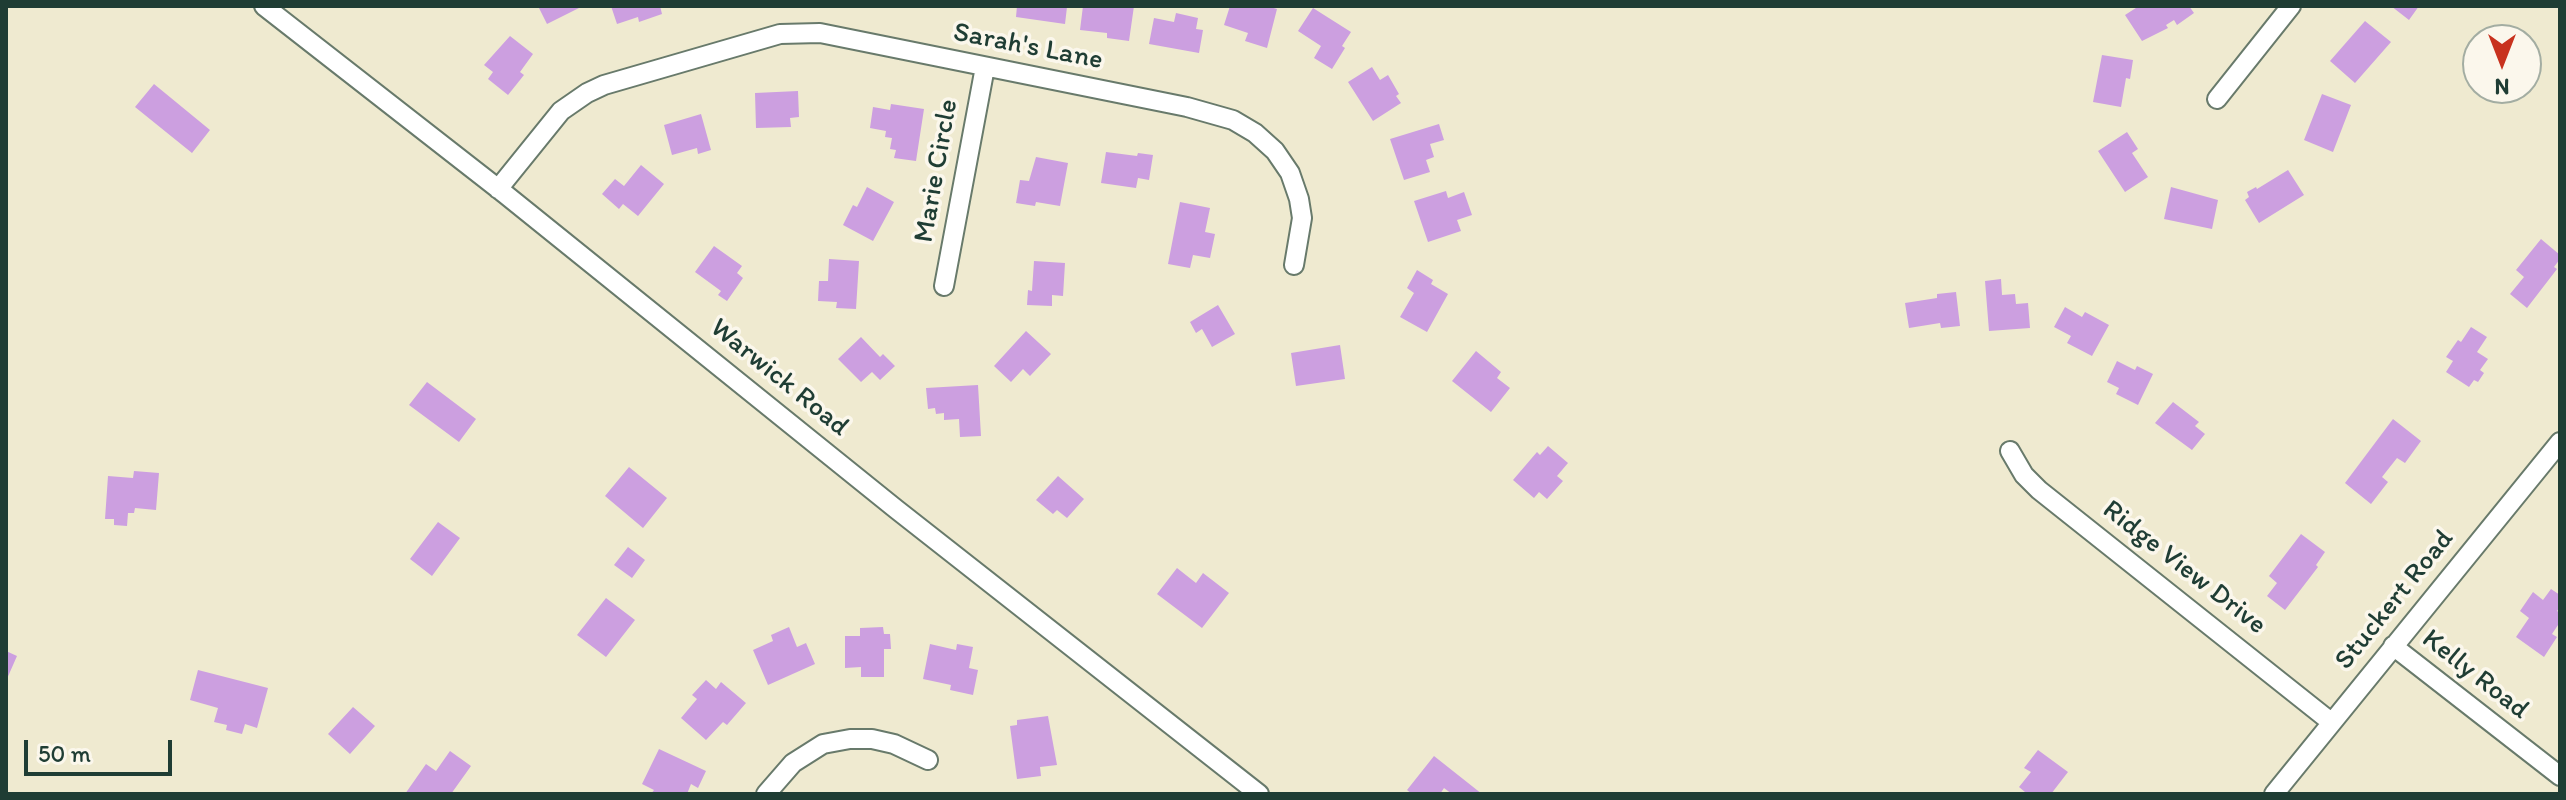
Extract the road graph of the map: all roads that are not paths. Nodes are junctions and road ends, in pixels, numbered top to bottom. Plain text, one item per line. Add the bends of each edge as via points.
1 (264, 6) edge
2 (2291, 6) edge
3 (985, 67) junction
4 (2217, 99) dead end
5 (498, 189) junction
6 (1294, 265) dead end
7 (944, 286) dead end
8 (2560, 442) edge
9 (2010, 451) dead end
10 (2393, 646) junction
11 (2331, 722) junction
12 (928, 760) dead end
13 (2560, 776) edge
14 (766, 794) edge
15 (1259, 794) edge
16 (2274, 794) edge

1 - 5 street, Warwick Road
2 - 4 street
3 - 5 street, Sarah's Lane via 820,33 780,34 587,93 561,111
3 - 6 street, Sarah's Lane via 1220,115 1255,133 1286,165 1299,199 1302,218
3 - 7 street, Marie Circle
5 - 15 street, Warwick Road
8 - 10 street, Stuckert Road
9 - 11 street, Ridge View Drive via 2039,490
10 - 11 street, Stuckert Road
10 - 13 street, Kelly Road
11 - 16 street, Stuckert Road
12 - 14 street via 872,739 823,744 793,763

